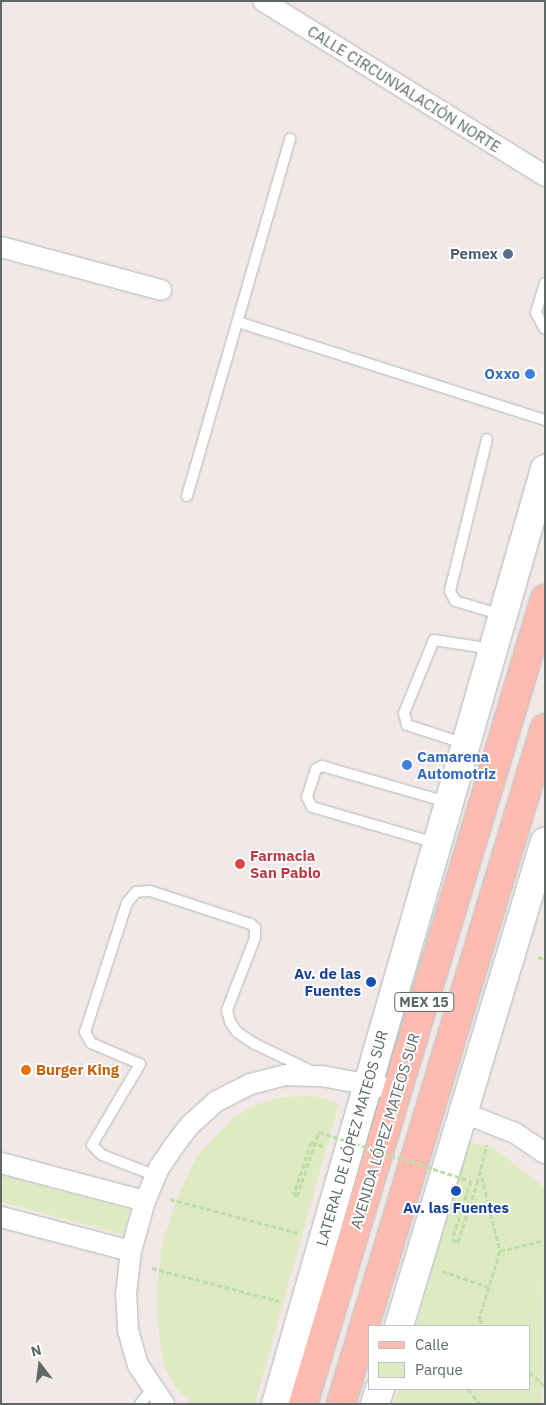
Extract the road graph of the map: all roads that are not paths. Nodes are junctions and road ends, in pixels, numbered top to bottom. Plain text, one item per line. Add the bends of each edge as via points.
1 (263, 1) edge
2 (290, 139) dead end
3 (545, 176) edge
4 (1, 247) edge
5 (545, 283) edge
6 (161, 290) dead end
7 (238, 322) junction
8 (545, 329) edge
9 (545, 420) edge
10 (487, 439) dead end
11 (545, 470) edge
12 (187, 496) dead end
13 (545, 599) edge
14 (503, 615) junction
15 (493, 650) junction
16 (545, 728) edge
17 (466, 744) junction
18 (448, 803) junction
19 (545, 841) edge
20 (437, 844) junction
21 (321, 1076) junction
22 (368, 1084) junction
23 (398, 1090) junction
24 (464, 1112) junction
25 (545, 1153) edge
26 (1, 1163) edge
27 (149, 1190) junction
28 (1, 1216) edge
29 (130, 1256) junction
30 (399, 1325) edge
31 (380, 1390) edge
32 (152, 1399) edge
33 (276, 1404) edge
34 (303, 1404) edge
35 (341, 1404) edge
36 (375, 1404) edge

1 - 3 street, CALLE CIRCUNVALACIÓN NORTE
2 - 7 lane
4 - 6 street
5 - 8 lane via 536,313
7 - 9 lane
7 - 12 lane
10 - 14 lane via 450,591 455,601
11 - 14 main road, LATERAL DE LÓPEZ MATEOS SUR
13 - 23 main road, AVENIDA LÓPEZ MATEOS SUR / MEX 15
14 - 15 main road, LATERAL DE LÓPEZ MATEOS SUR
15 - 17 main road, LATERAL DE LÓPEZ MATEOS SUR
15 - 17 lane via 434,640 404,713 407,725
16 - 35 main road, MEX 15
17 - 18 main road, LATERAL DE LÓPEZ MATEOS SUR
18 - 20 main road, LATERAL DE LÓPEZ MATEOS SUR
18 - 20 lane via 322,766 316,769 307,797 312,807
19 - 24 main road
20 - 22 main road, LATERAL DE LÓPEZ MATEOS SUR
21 - 22 street
21 - 27 street via 285,1075 250,1084 218,1101 190,1125
21 - 27 lane via 255,1044 237,1032 230,1022 227,1010 255,938 255,928 251,924 150,891 136,892 127,903 85,1032 91,1043 140,1064 92,1145
22 - 23 street
22 - 33 main road, LATERAL DE LÓPEZ MATEOS SUR
23 - 34 main road, AVENIDA LÓPEZ MATEOS SUR / MEX 15
24 - 25 street via 515,1133
24 - 30 main road
26 - 27 street
27 - 29 street
28 - 29 street
29 - 32 street via 126,1294 128,1329
31 - 36 main road

